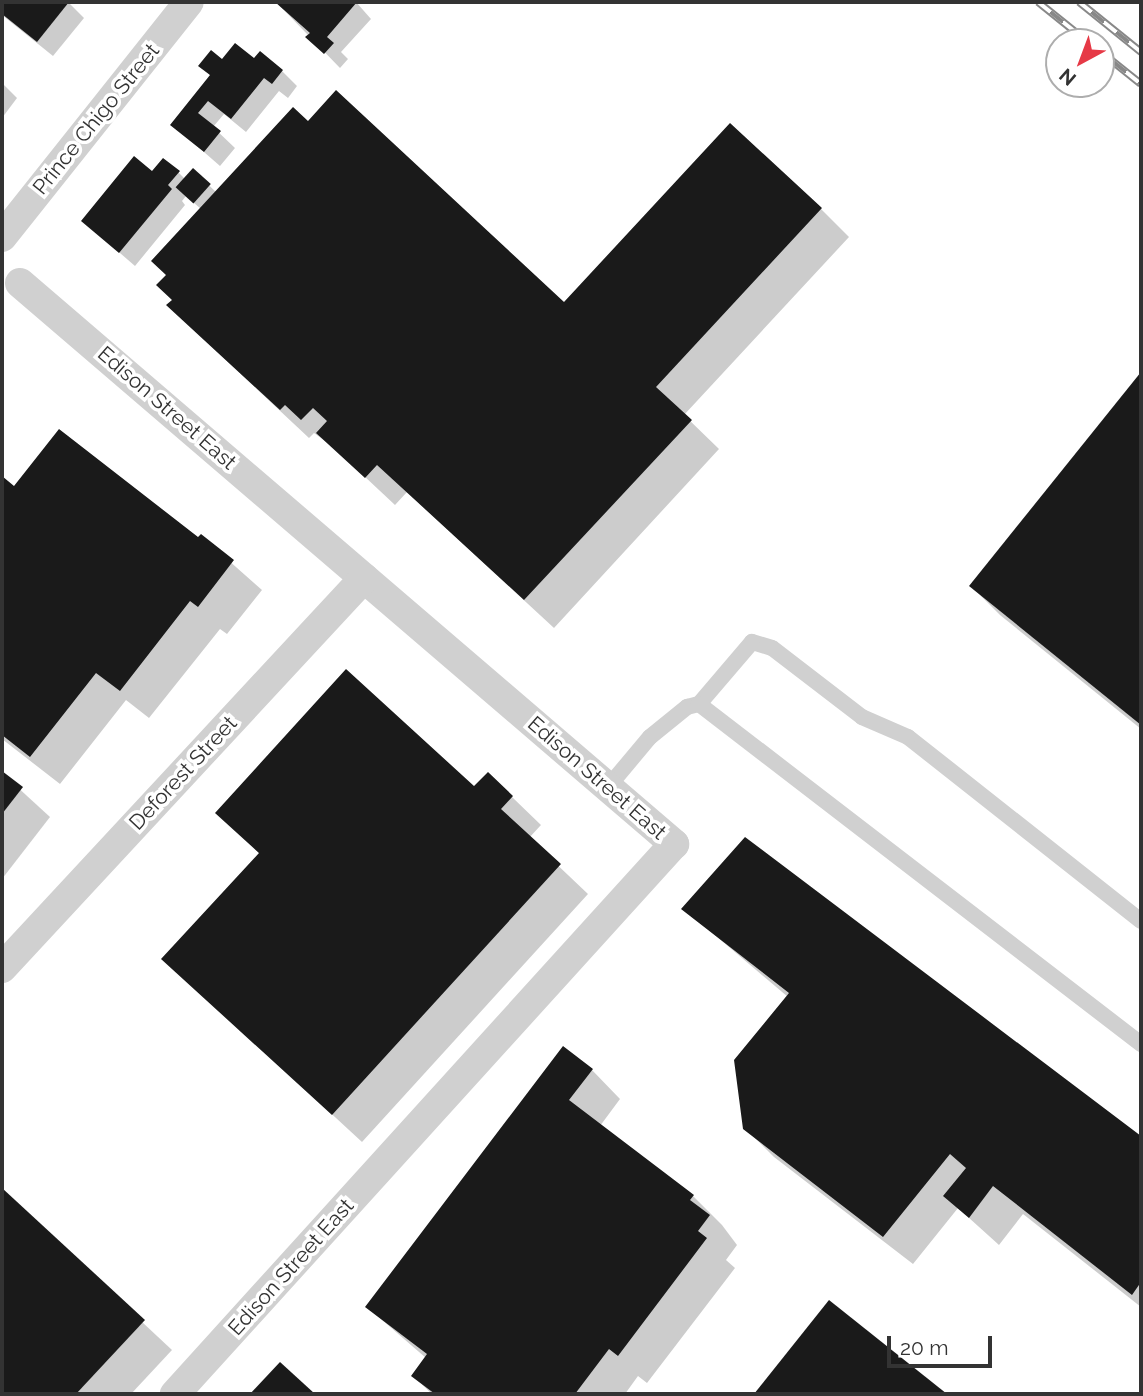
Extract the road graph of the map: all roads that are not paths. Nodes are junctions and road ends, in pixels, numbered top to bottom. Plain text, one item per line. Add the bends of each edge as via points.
1 (189, 2) edge
2 (2, 237) edge
3 (20, 282) dead end
4 (364, 578) junction
5 (699, 704) junction
6 (608, 787) junction
7 (1141, 921) edge
8 (2, 968) edge
9 (1141, 1044) edge
10 (175, 1394) edge

1 - 2 street, Prince Chigo Street
3 - 4 street, Edison Street East
4 - 6 street, Edison Street East
4 - 8 street, Deforest Street
5 - 6 lane via 687,707 650,737
5 - 7 lane via 752,642 772,648 862,717 908,737
5 - 9 lane
6 - 10 street, Edison Street East via 674,844

